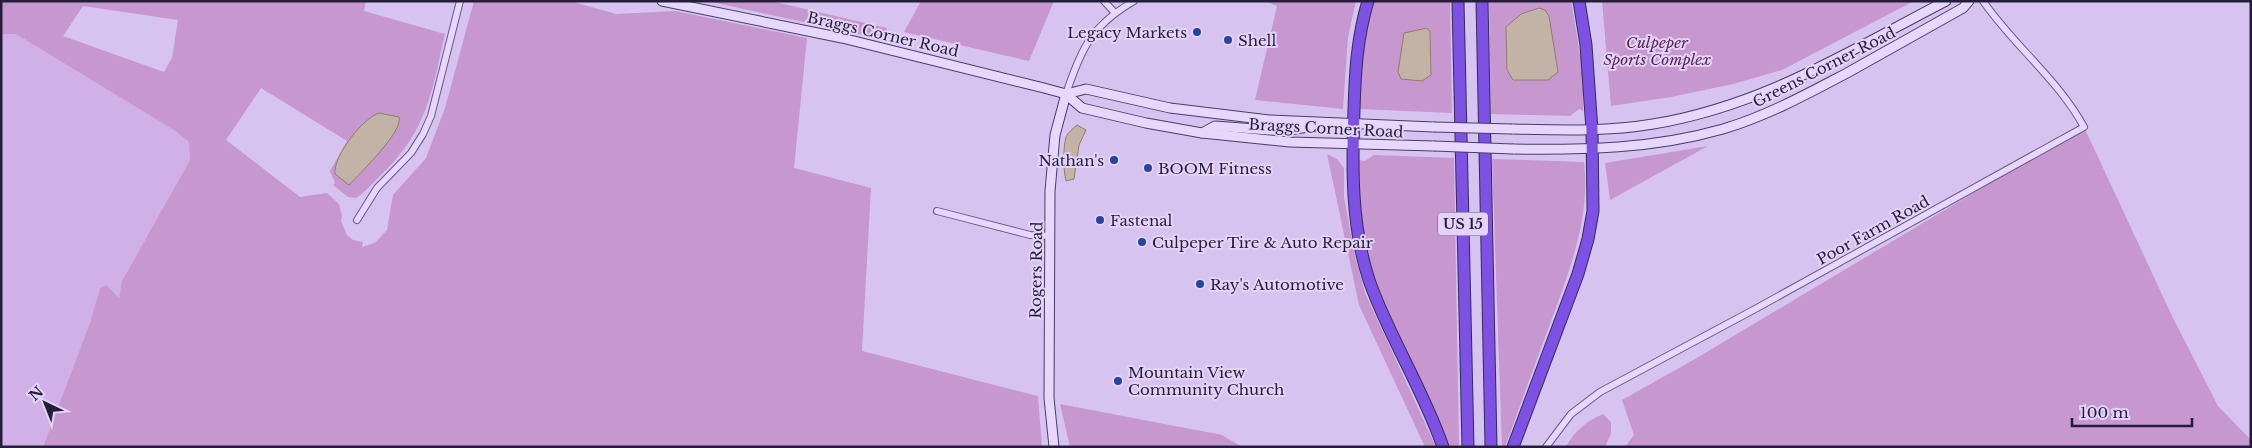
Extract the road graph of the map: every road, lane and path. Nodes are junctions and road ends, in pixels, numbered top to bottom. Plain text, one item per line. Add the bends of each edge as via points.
1 (460, 1) edge
2 (662, 1) edge
3 (1104, 1) edge
4 (1134, 1) edge
5 (1368, 1) edge
6 (1458, 1) edge
7 (1482, 1) edge
8 (1579, 1) edge
9 (1946, 1) edge
10 (1969, 1) edge
11 (1983, 1) edge
12 (1115, 13) junction
13 (1066, 94) junction
14 (1328, 124) junction
15 (1354, 124) junction
16 (1592, 130) junction
17 (1202, 133) junction
18 (1352, 144) junction
19 (1593, 150) junction
20 (937, 212) dead end
21 (357, 220) dead end
22 (1050, 236) junction
23 (1054, 447) edge
24 (1443, 447) edge
25 (1468, 447) edge
26 (1491, 447) edge
27 (1513, 447) edge
28 (1546, 447) edge

1 - 21 street via 431,116 423,134 411,153 377,188
2 - 13 main road, Braggs Corner Road via 842,38
3 - 12 street
4 - 12 street
5 - 15 highway via 1357,49
6 - 25 highway, US 15
7 - 26 highway, US 15
8 - 16 highway via 1586,45
9 - 16 main road, Greens Corner Road via 1814,71 1744,101 1661,123
10 - 19 main road, Greens Corner Road via 1963,8 1830,82 1755,118 1668,142
11 - 28 street, Poor Farm Road via 2069,102 2084,127 1600,392 1572,414
12 - 13 street via 1084,47
13 - 14 main road, Braggs Corner Road via 1086,89 1195,112
13 - 17 main road, Braggs Corner Road via 1082,108
13 - 22 main road, Rogers Road via 1053,146
14 - 15 main road, Braggs Corner Road
14 - 17 main road via 1287,131 1215,126
15 - 16 main road, Braggs Corner Road, bridge
15 - 18 highway
16 - 19 highway
17 - 18 main road, Braggs Corner Road via 1290,142
18 - 19 main road, Braggs Corner Road, bridge
18 - 24 highway via 1355,211 1369,280
19 - 27 highway via 1588,239
20 - 22 street via 1030,235
22 - 23 main road, Rogers Road via 1048,398

